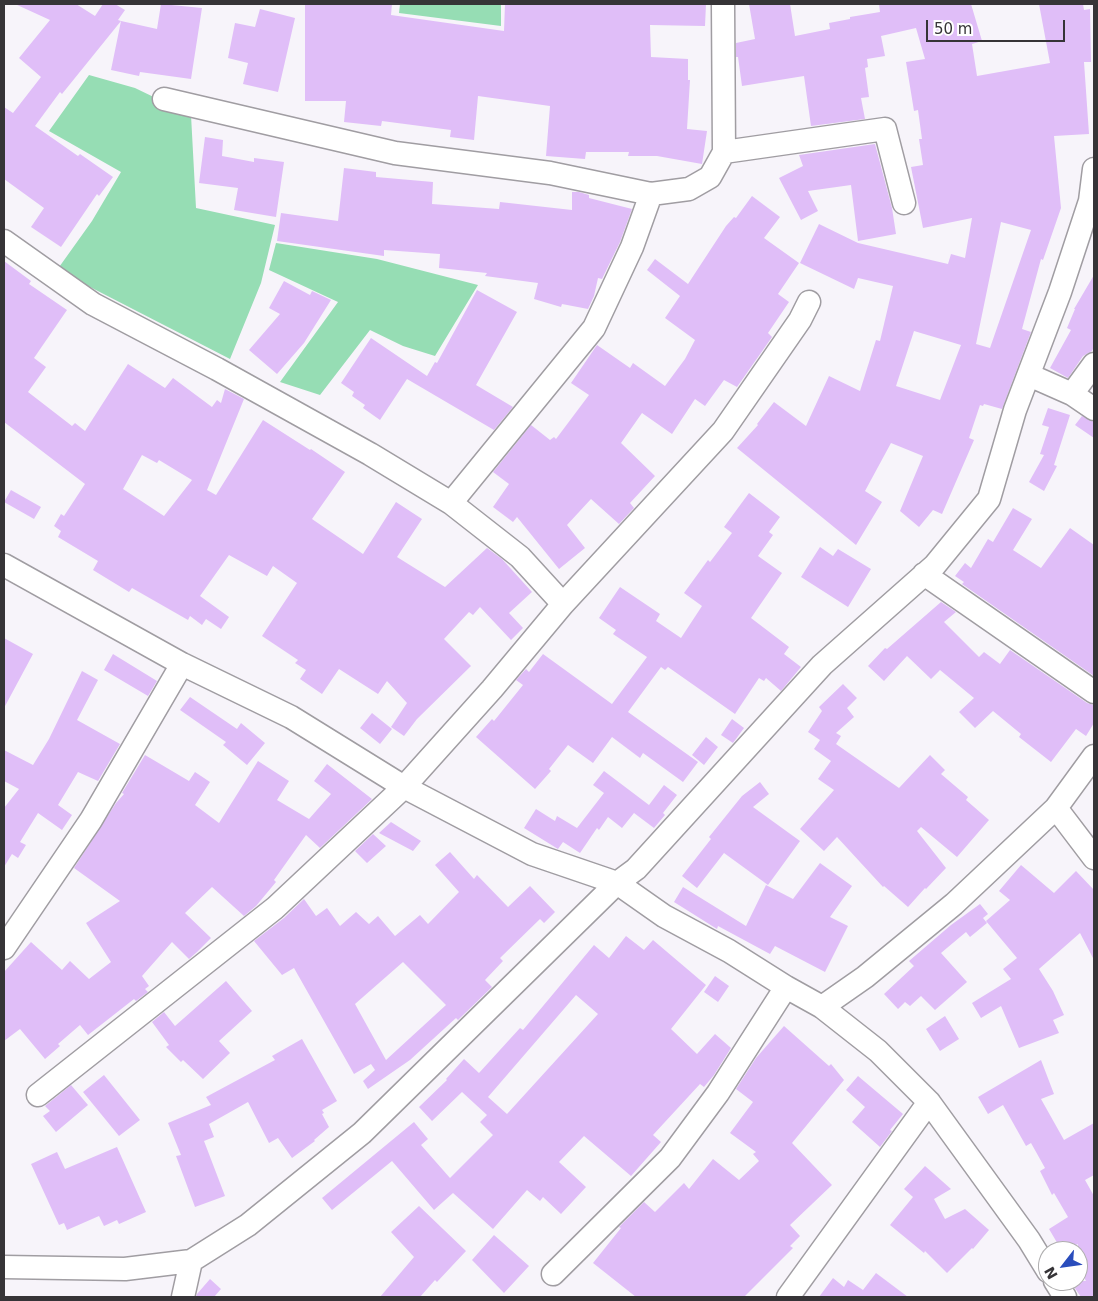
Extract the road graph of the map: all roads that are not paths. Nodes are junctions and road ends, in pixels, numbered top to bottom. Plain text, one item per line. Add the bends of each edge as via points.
1 (722, 4) edge
2 (164, 99) dead end
3 (724, 152) junction
4 (1094, 169) edge
5 (651, 194) junction
6 (904, 203) dead end
7 (4, 241) edge
8 (809, 302) dead end
9 (1094, 364) edge
10 (1029, 375) junction
11 (1072, 394) junction
12 (1094, 409) edge
13 (451, 503) junction
14 (4, 565) edge
15 (924, 574) junction
16 (563, 604) junction
17 (182, 664) junction
18 (1094, 692) edge
19 (1094, 756) edge
20 (404, 787) junction
21 (1056, 808) junction
22 (1094, 858) edge
23 (617, 883) junction
24 (8, 933) edge
25 (786, 987) junction
26 (822, 1007) junction
27 (38, 1096) dead end
28 (929, 1102) junction
29 (1038, 1255) edge
30 (191, 1261) junction
31 (4, 1268) edge
32 (553, 1274) dead end
33 (183, 1297) edge
34 (788, 1297) edge

1 - 3 street
2 - 5 street via 395,153 550,173
3 - 5 street via 710,177 690,189
3 - 6 street via 885,128
4 - 10 street via 1087,210
5 - 13 street via 632,248 594,328
7 - 13 street via 94,304 328,430
8 - 16 street via 723,431
9 - 11 street
10 - 11 street
10 - 15 street via 1015,410 989,499
11 - 12 street
13 - 16 street via 520,557
14 - 17 street
15 - 18 street
15 - 23 street via 822,665 636,869
16 - 20 street
17 - 20 street via 291,717
17 - 24 street via 91,820
19 - 21 street
20 - 23 street via 532,854
20 - 27 street via 274,908
21 - 22 street
21 - 26 street via 954,904 866,977
23 - 25 street via 664,916
23 - 30 street via 362,1133 248,1225
25 - 26 street
25 - 32 street via 718,1093 670,1158
26 - 28 street via 878,1051
28 - 29 street
28 - 34 street
30 - 31 street via 125,1269
30 - 33 street

